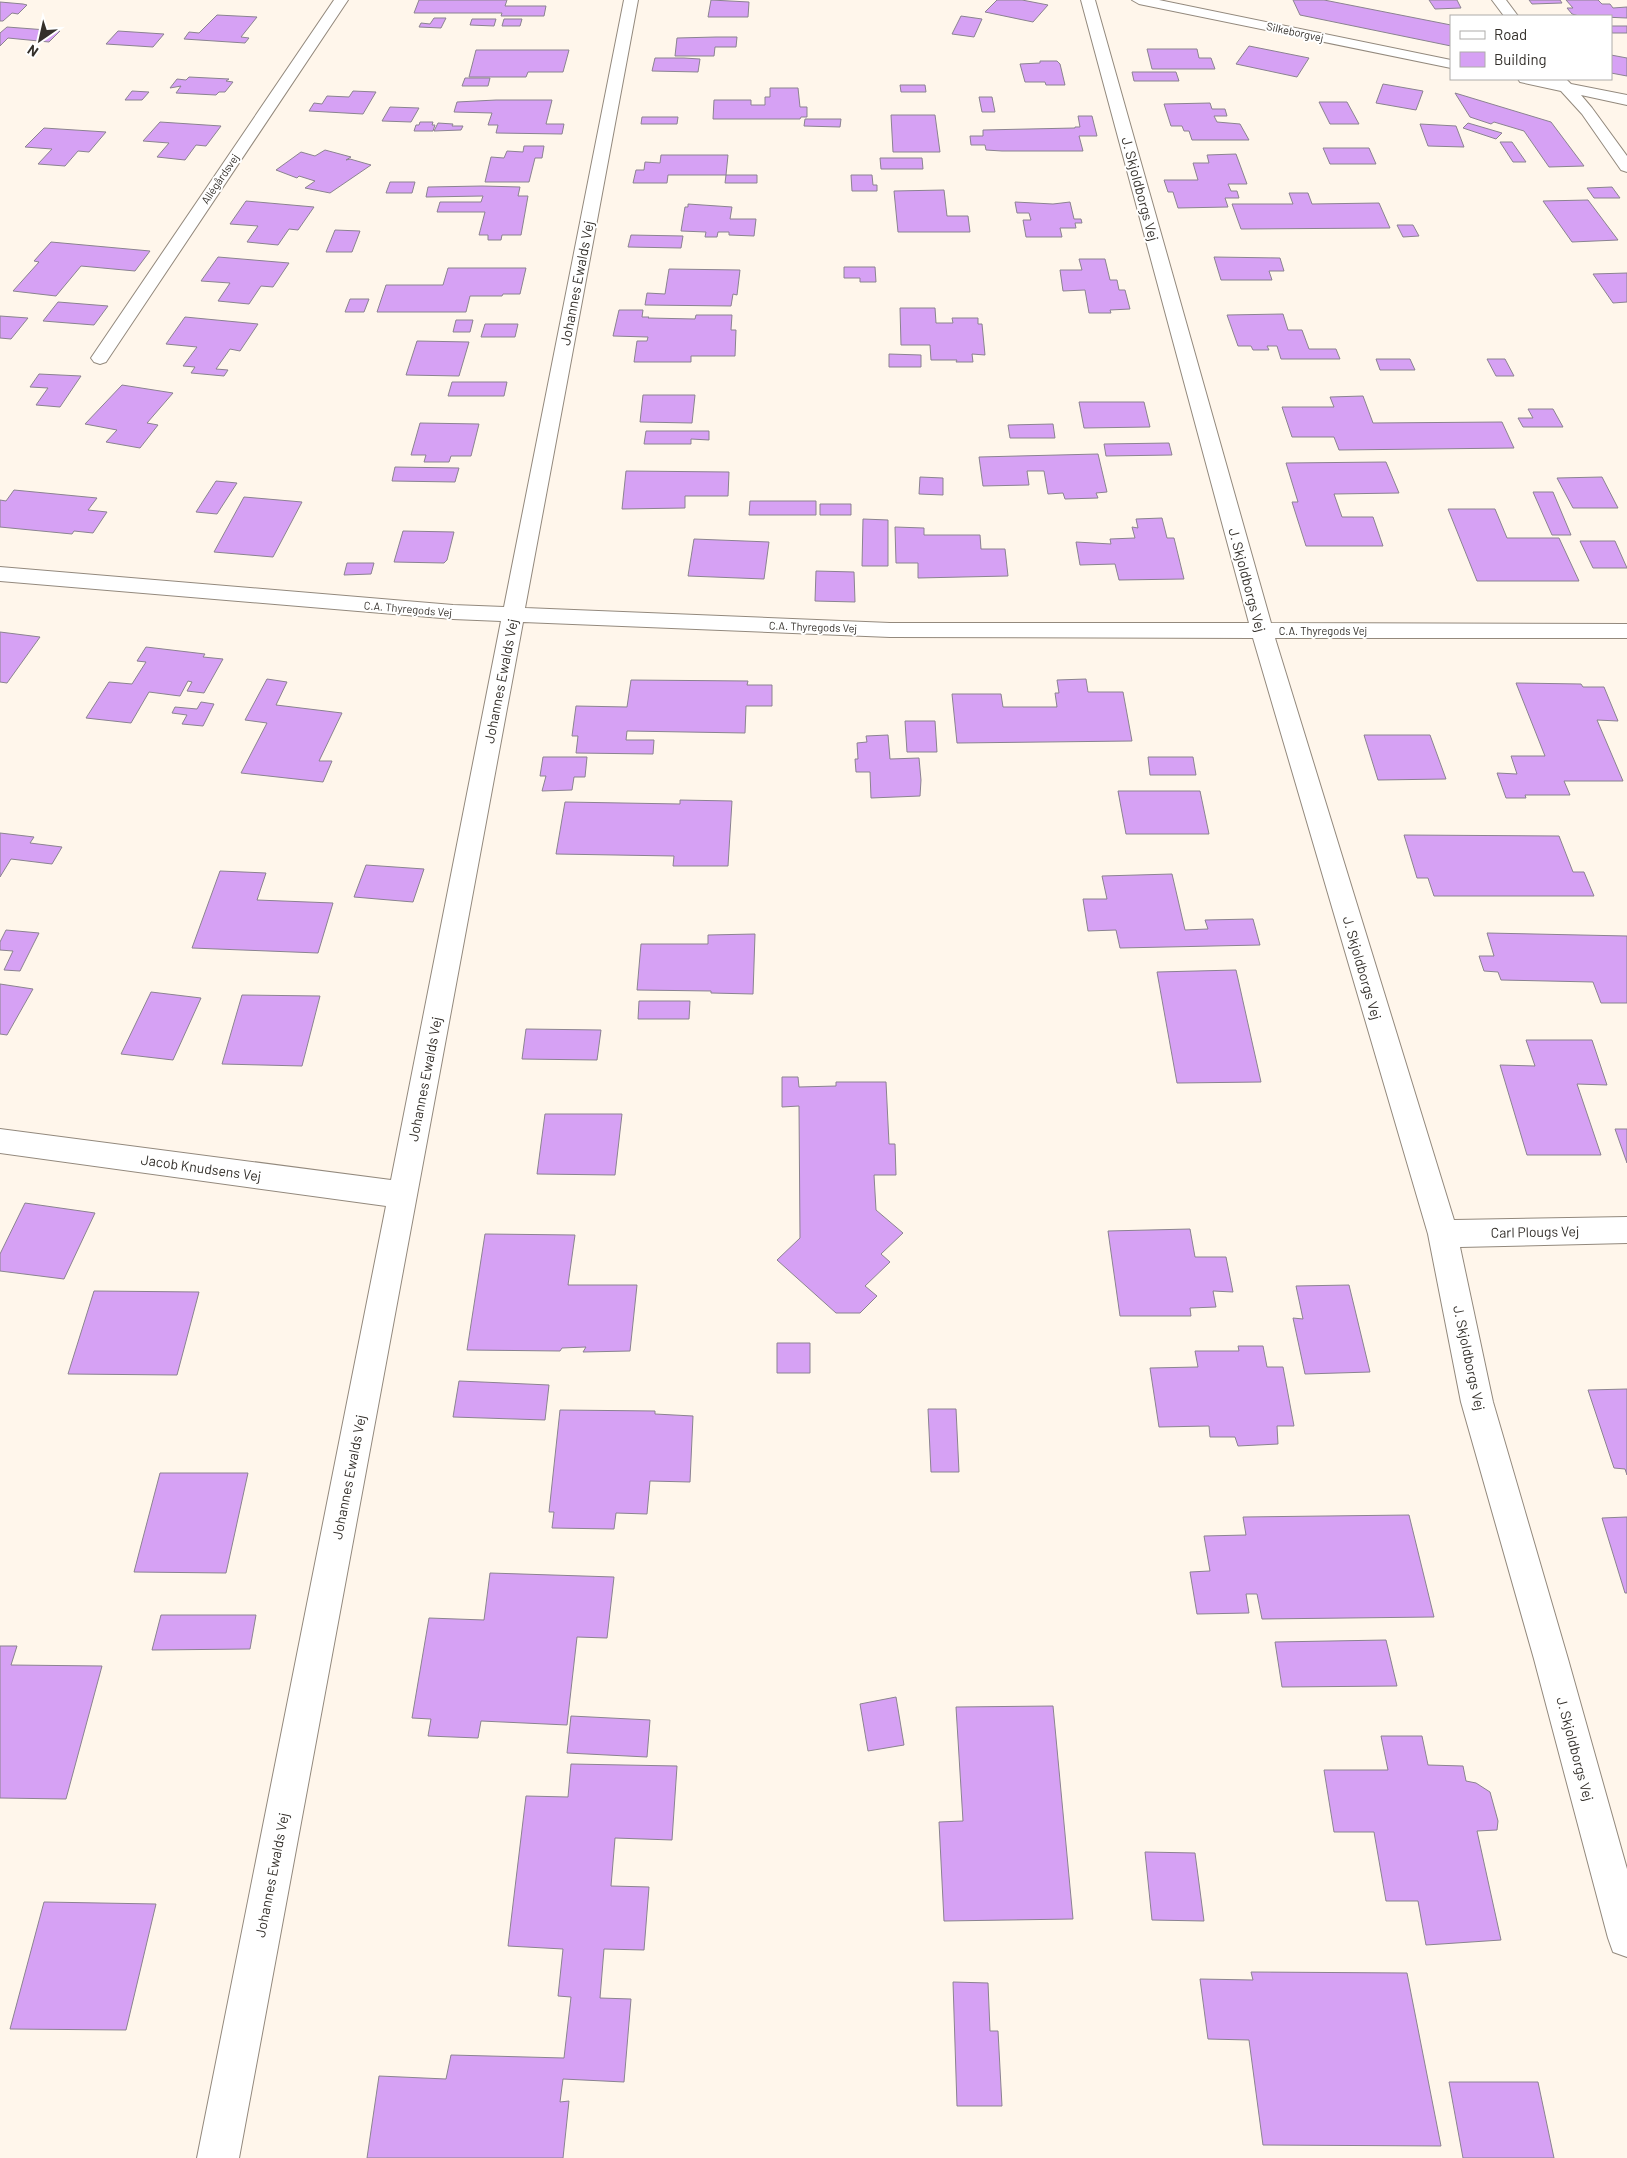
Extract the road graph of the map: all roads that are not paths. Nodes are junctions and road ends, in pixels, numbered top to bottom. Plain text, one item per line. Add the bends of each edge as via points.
1 (341, 0) edge
2 (631, 0) edge
3 (1088, 0) edge
4 (1139, 0) edge
5 (1498, 0) edge
6 (1510, 15) edge
7 (1450, 64) edge
8 (1534, 80) edge
9 (1561, 83) edge
10 (1627, 100) edge
11 (1627, 167) edge
12 (100, 358) dead end
13 (0, 574) edge
14 (513, 616) junction
15 (1262, 630) junction
16 (1627, 631) edge
17 (0, 1140) edge
18 (403, 1195) junction
19 (1627, 1230) edge
20 (1443, 1234) junction
21 (1627, 1938) edge
22 (218, 2158) edge

1 - 12 street, Allégårdsvej
2 - 14 street, Johannes Ewalds Vej
3 - 15 street, J. Skjoldborgs Vej
4 - 7 street, Silkeborgvej
5 - 6 street
8 - 9 street
9 - 10 street
9 - 11 street
13 - 14 street, C.A. Thyregods Vej
14 - 15 street, C.A. Thyregods Vej via 890,630
14 - 18 street, Johannes Ewalds Vej
15 - 16 street, C.A. Thyregods Vej
15 - 20 street, J. Skjoldborgs Vej
17 - 18 street, Jacob Knudsens Vej
18 - 22 street, Johannes Ewalds Vej
19 - 20 street, Carl Plougs Vej
20 - 21 street, J. Skjoldborgs Vej via 1477,1402

